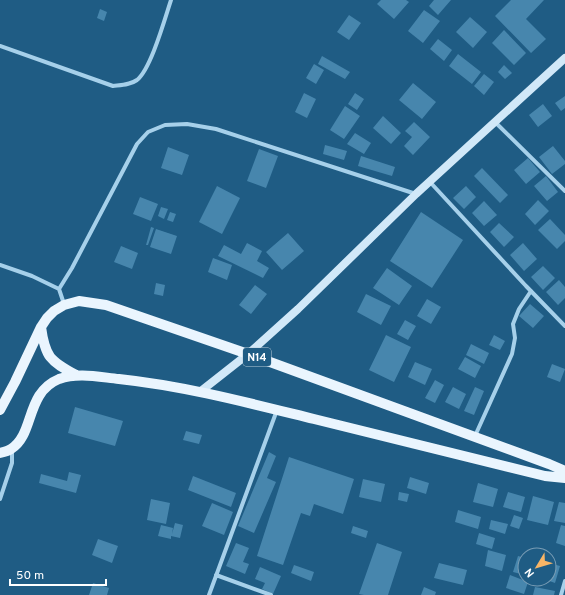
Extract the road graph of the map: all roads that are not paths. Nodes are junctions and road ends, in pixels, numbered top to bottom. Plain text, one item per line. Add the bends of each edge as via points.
1 (171, 0) edge
2 (0, 46) edge
3 (565, 58) edge
4 (495, 122) junction
5 (430, 182) junction
6 (565, 191) edge
7 (416, 194) junction
8 (0, 264) edge
9 (59, 289) junction
10 (530, 291) junction
11 (64, 305) junction
12 (565, 326) edge
13 (41, 327) junction
14 (248, 354) junction
15 (76, 375) junction
16 (201, 391) junction
17 (0, 410) edge
18 (277, 410) junction
19 (475, 437) junction
20 (12, 449) junction
21 (0, 453) edge
22 (565, 471) edge
23 (565, 478) edge
24 (0, 499) edge
25 (216, 575) junction
26 (565, 581) edge
27 (209, 595) edge
28 (271, 595) edge
29 (561, 595) edge

1 - 2 street via 148,65 137,80 125,85 113,86
3 - 4 main road
4 - 5 main road
4 - 6 street
5 - 7 main road
5 - 10 street
7 - 9 street via 216,129 187,124 165,125 148,132 137,144
7 - 14 main road
8 - 9 street
9 - 11 street
10 - 12 street
10 - 19 street via 513,324 515,338 512,354
11 - 13 main road, N14 via 54,311
11 - 14 main road, N14 via 79,301 106,305
13 - 15 main road via 48,356 59,366
13 - 17 main road, N14
14 - 16 main road
14 - 19 main road, N14
15 - 16 main road via 134,380
15 - 20 main road via 58,379 42,390 20,440
16 - 18 main road
18 - 23 main road via 538,474
18 - 25 street
19 - 22 main road, N14
20 - 21 main road
20 - 24 street via 12,463
25 - 27 street
25 - 28 street
26 - 29 street

